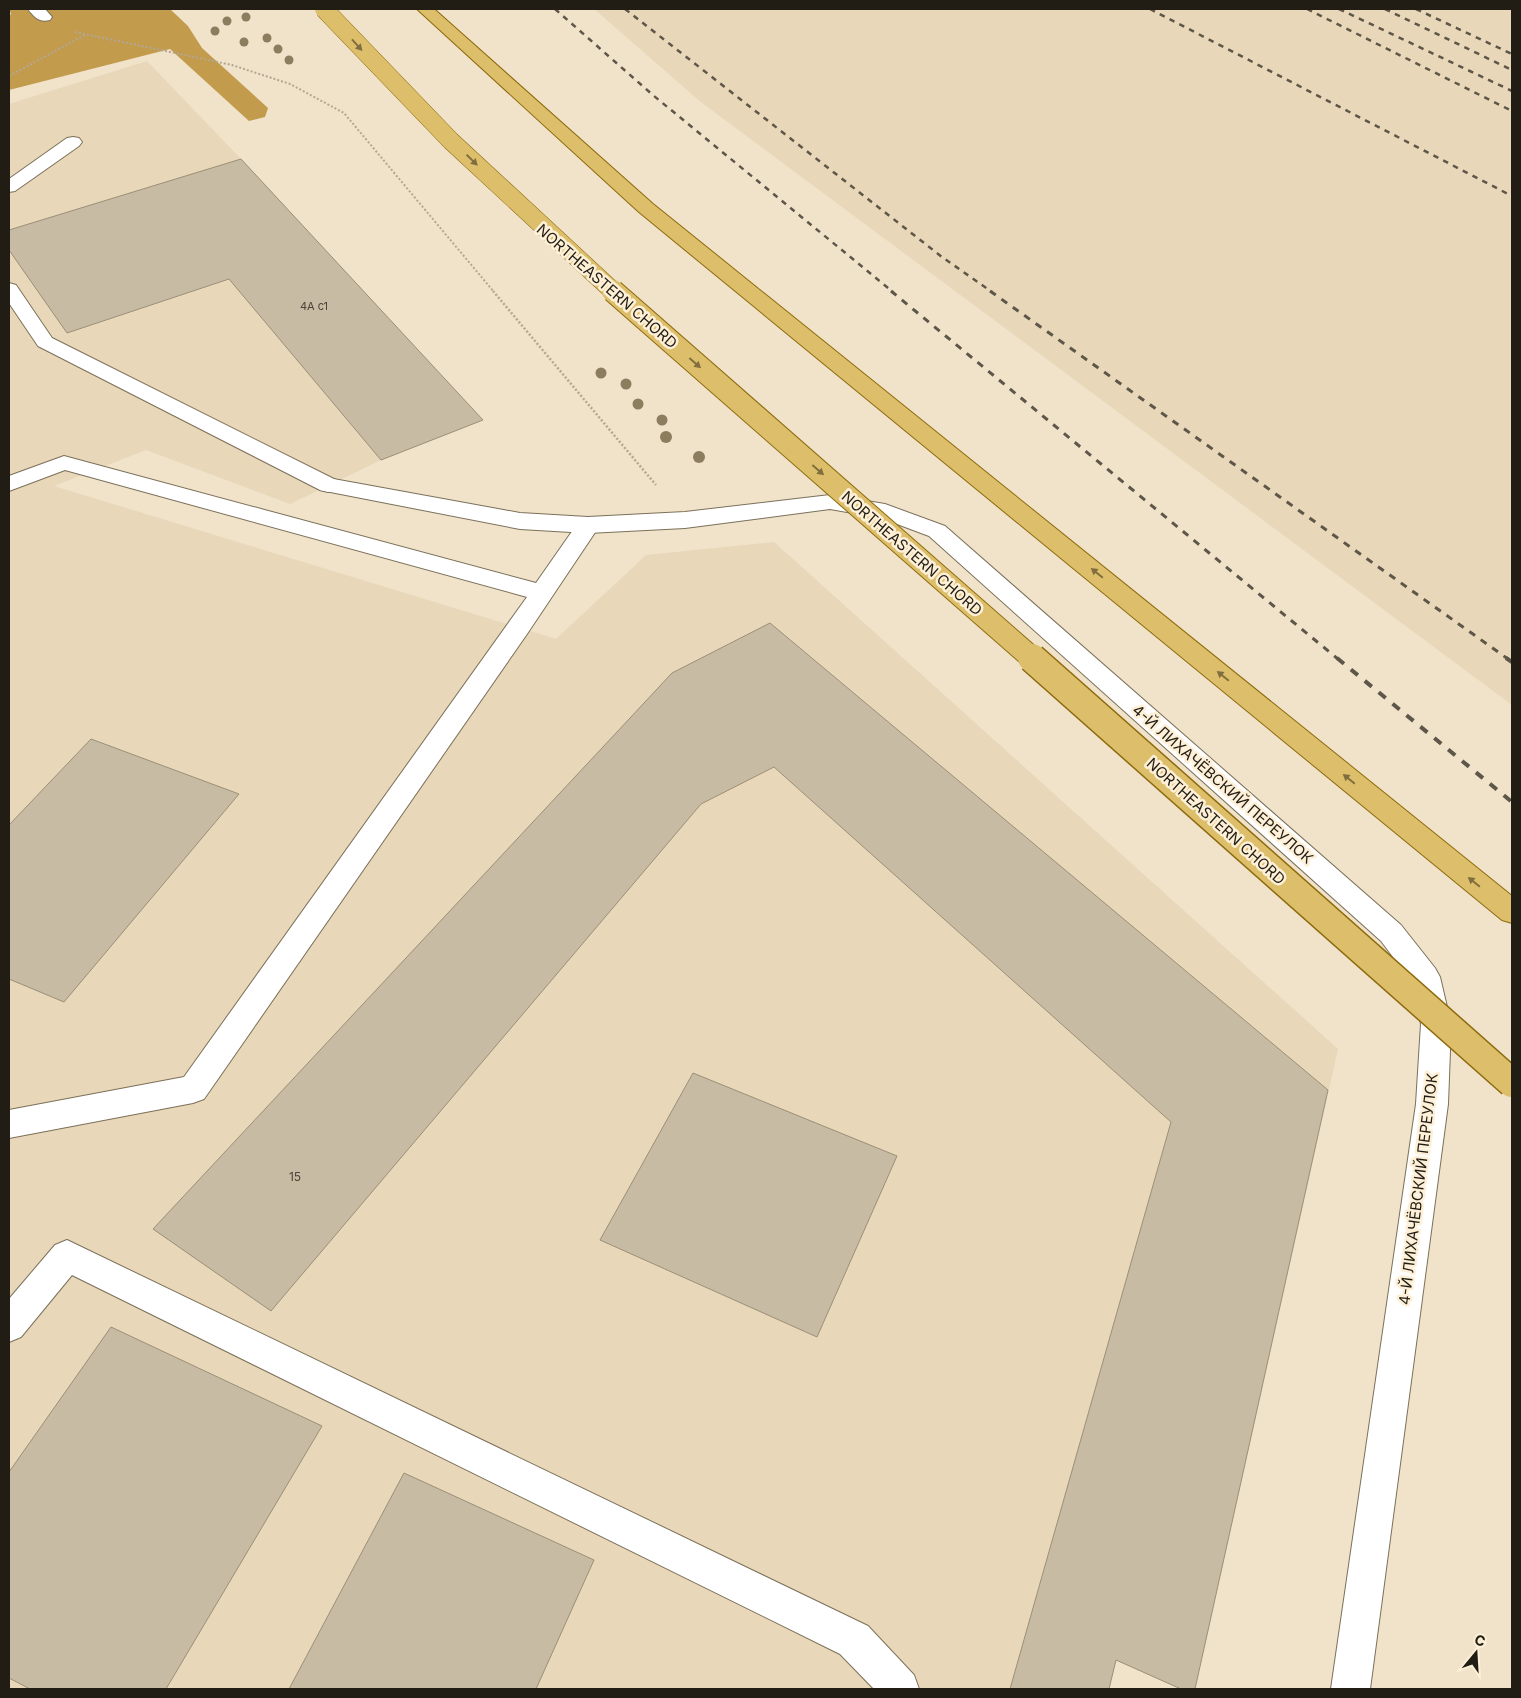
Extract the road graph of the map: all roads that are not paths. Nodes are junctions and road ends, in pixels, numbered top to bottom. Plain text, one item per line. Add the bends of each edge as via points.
1 (324, 9) edge
2 (425, 9) edge
3 (73, 142) dead end
4 (9, 187) edge
5 (9, 289) edge
6 (9, 484) edge
7 (588, 525) junction
8 (542, 593) junction
9 (1512, 912) edge
10 (1512, 1083) edge
11 (9, 1124) edge
12 (9, 1324) edge
13 (900, 1689) edge
14 (1351, 1689) edge

1 -> 10 main road, NORTHEASTERN CHORD, bridge via 371,61 549,236 992,622
9 -> 2 main road via 646,208
3 - 4 street
5 - 7 street, 4-Й ЛИХАЧЁВСКИЙ ПЕРЕУЛОК via 45,342 328,485 520,521
6 - 8 street via 64,464
7 - 8 street
7 - 14 street, 4-Й ЛИХАЧЁВСКИЙ ПЕРЕУЛОК via 685,520 830,502 885,511 937,531 1391,932 1425,977 1436,1024 1432,1104
8 - 11 street via 193,1089
12 - 13 street via 67,1256 854,1640

